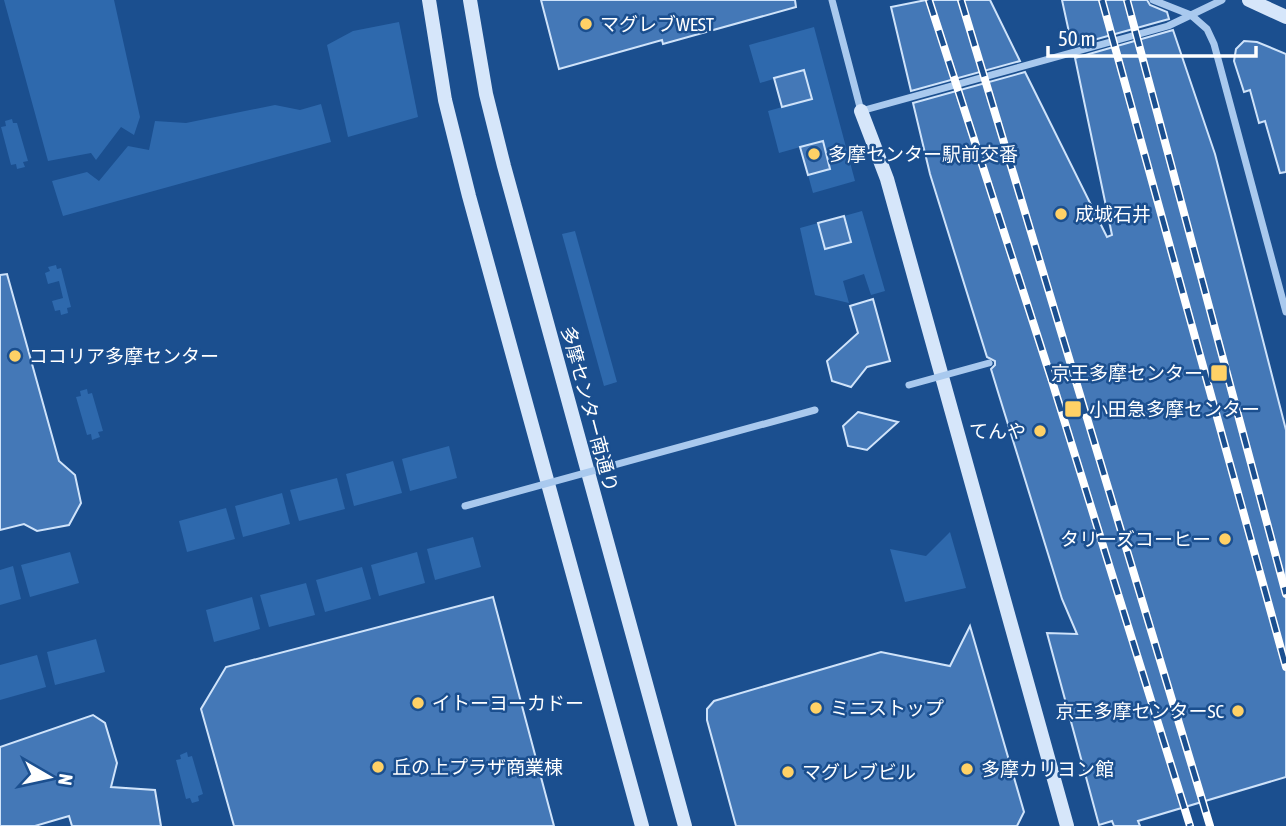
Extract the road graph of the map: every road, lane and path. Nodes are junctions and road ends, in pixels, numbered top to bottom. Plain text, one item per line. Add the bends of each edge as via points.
1 (429, 0) edge
2 (470, 0) edge
3 (832, 0) edge
4 (1153, 0) edge
5 (1222, 0) edge
6 (1249, 0) edge
7 (1191, 15) junction
8 (1286, 17) edge
9 (861, 111) junction
10 (1286, 313) edge
11 (989, 363) dead end
12 (909, 384) dead end
13 (815, 410) dead end
14 (465, 506) dead end
15 (642, 826) edge
16 (685, 826) edge
17 (1066, 826) edge

1 - 15 street via 469,196
2 - 16 street, 多摩センター南通り via 499,147
3 - 9 street
4 - 7 street
5 - 7 street
6 - 8 street
7 - 9 street via 1168,26
7 - 10 street via 1207,29 1214,44
9 - 17 street via 887,179
11 - 12 street, bridge
13 - 14 street, bridge

